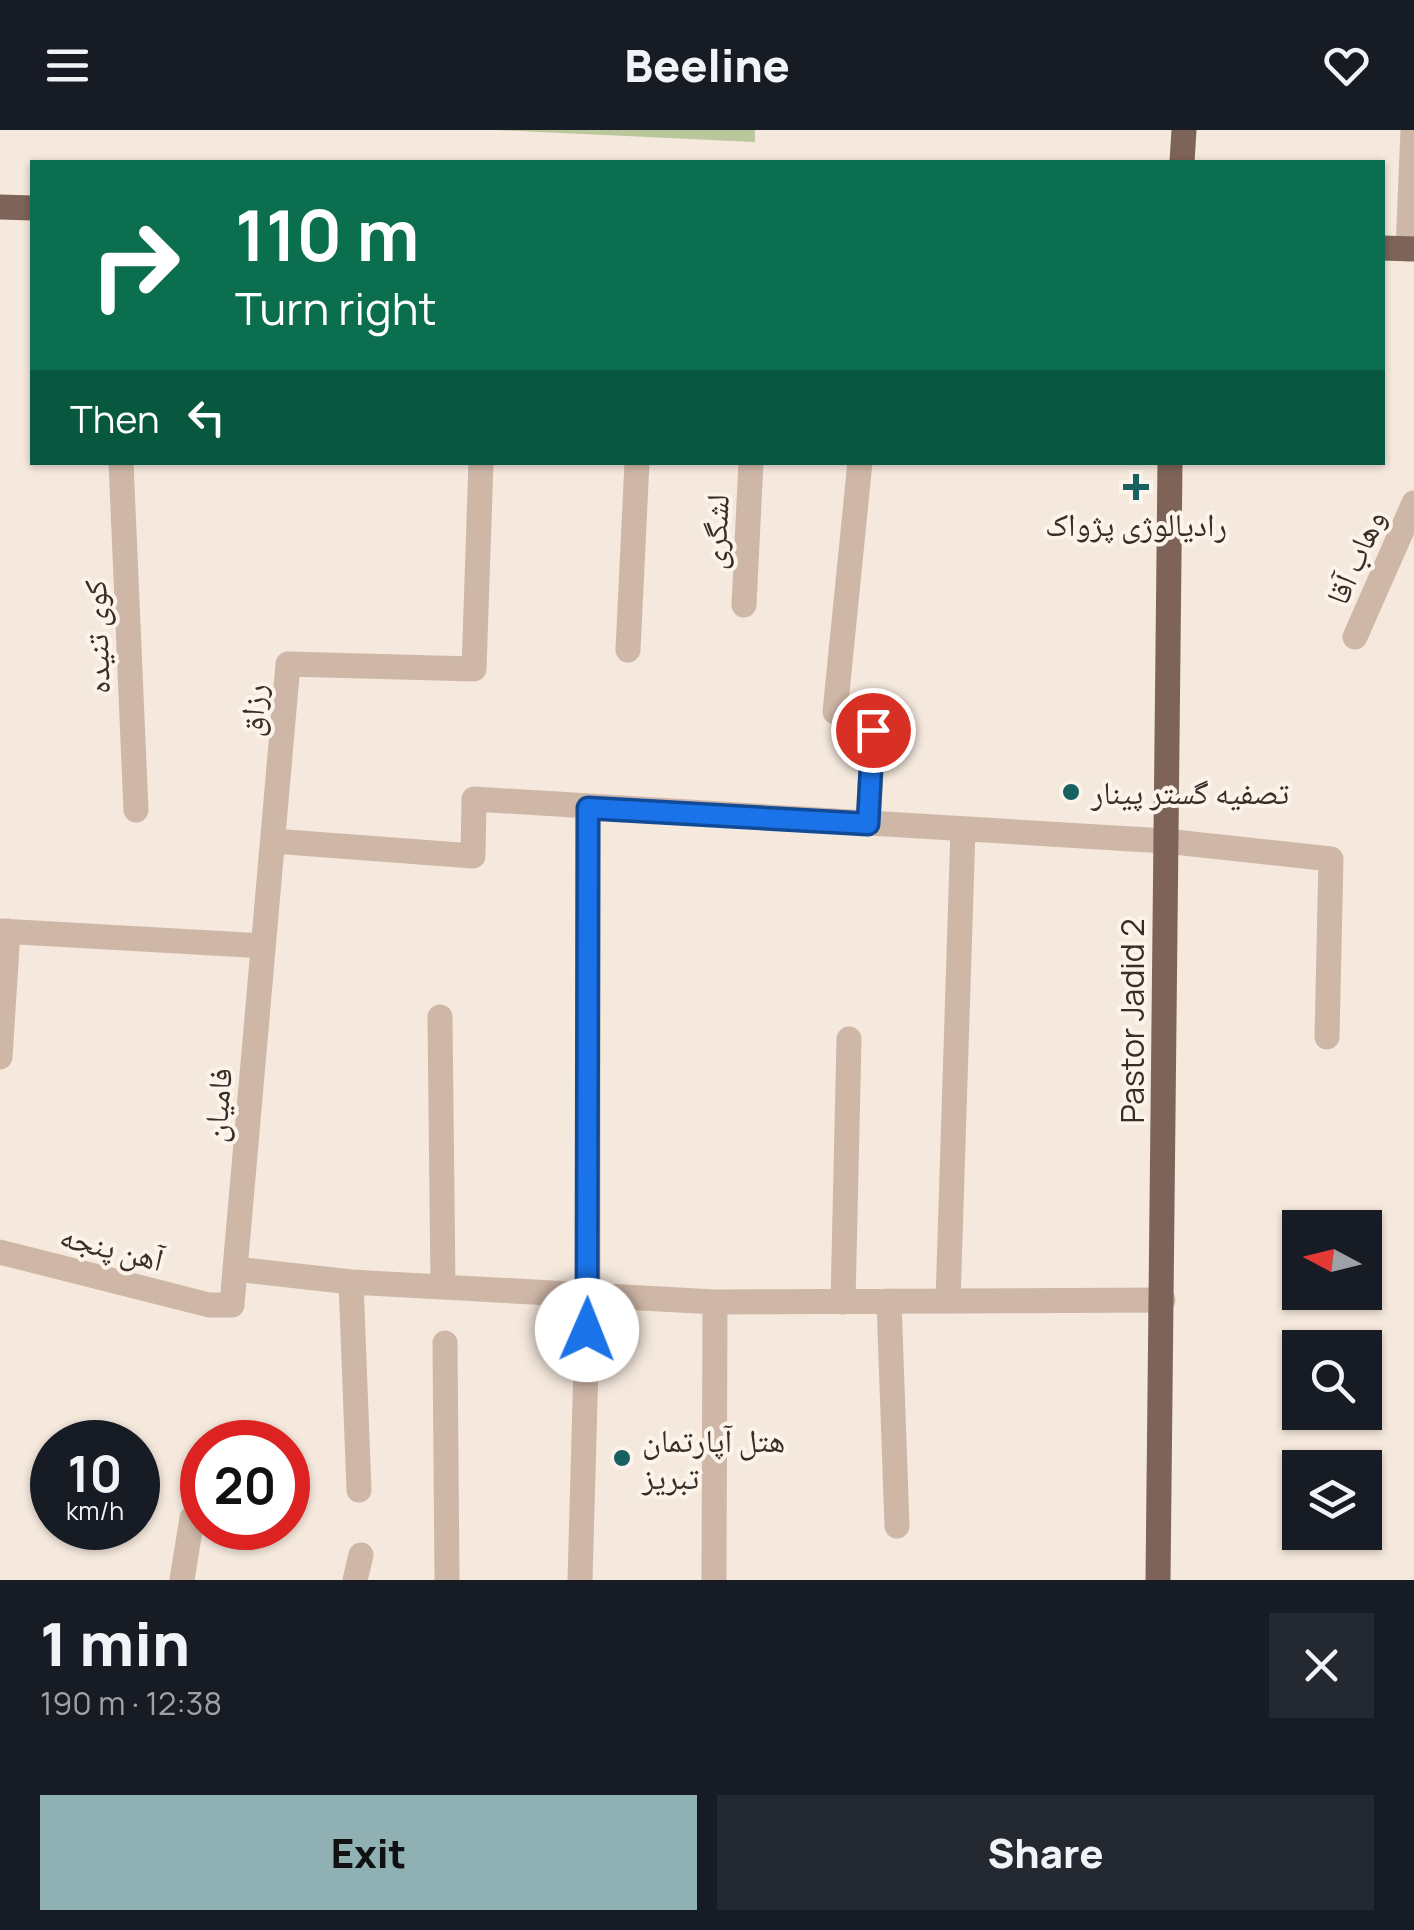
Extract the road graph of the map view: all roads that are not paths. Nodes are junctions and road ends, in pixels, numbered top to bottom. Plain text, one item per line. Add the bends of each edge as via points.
1 (1184, 130) edge
2 (1414, 130) edge
3 (1182, 160) edge
4 (0, 207) edge
5 (30, 208) edge
6 (1402, 249) edge
7 (120, 465) edge
8 (481, 465) edge
9 (636, 465) edge
10 (751, 465) edge
11 (860, 465) edge
12 (1170, 465) edge
13 (1414, 502) edge
14 (744, 604) dead end
15 (1355, 637) dead end
16 (628, 650) dead end
17 (588, 808) junction
18 (136, 810) dead end
19 (868, 824) junction
20 (964, 830) junction
21 (273, 841) junction
22 (1165, 841) junction
23 (4, 931) edge
24 (264, 946) junction
25 (440, 1017) dead end
26 (1327, 1037) dead end
27 (849, 1039) dead end
28 (0, 1057) edge
29 (0, 1252) edge
30 (235, 1269) junction
31 (352, 1282) junction
32 (443, 1287) junction
33 (588, 1294) junction
34 (1163, 1300) junction
35 (948, 1301) junction
36 (715, 1302) junction
37 (843, 1302) junction
38 (890, 1302) junction
39 (445, 1343) dead end
40 (359, 1490) dead end
41 (897, 1526) dead end
42 (187, 1550) edge
43 (182, 1580) edge
44 (447, 1580) edge
45 (580, 1580) edge
46 (714, 1580) edge
47 (1158, 1580) edge

1 - 3 main road
2 - 6 street
4 - 5 main road
7 - 18 street, کوی تنیده
8 - 21 street, رزاق via 474,669 288,664
9 - 16 street
10 - 14 street, لشگری
11 - 19 street via 835,712 873,730
12 - 22 main road, Pastor Jadid 2
13 - 15 street, وهاب آقا
17 - 19 street
17 - 21 street via 474,799 473,856
17 - 33 street
19 - 20 street
20 - 22 street
20 - 35 street
21 - 24 street, رزاق
22 - 26 street via 1332,858
22 - 34 main road, Pastor Jadid 2
23 - 24 street
23 - 28 street
24 - 30 street, فامیان
25 - 32 street
27 - 37 street
29 - 30 street, آهن پنجه via 209,1305 232,1304
30 - 31 street
31 - 32 street
31 - 40 street
32 - 33 street
33 - 36 street
33 - 45 street
34 - 35 street
34 - 47 main road, Pastor Jadid 2
35 - 38 street
36 - 37 street
36 - 46 street
37 - 38 street
38 - 41 street
39 - 44 street
42 - 43 street

